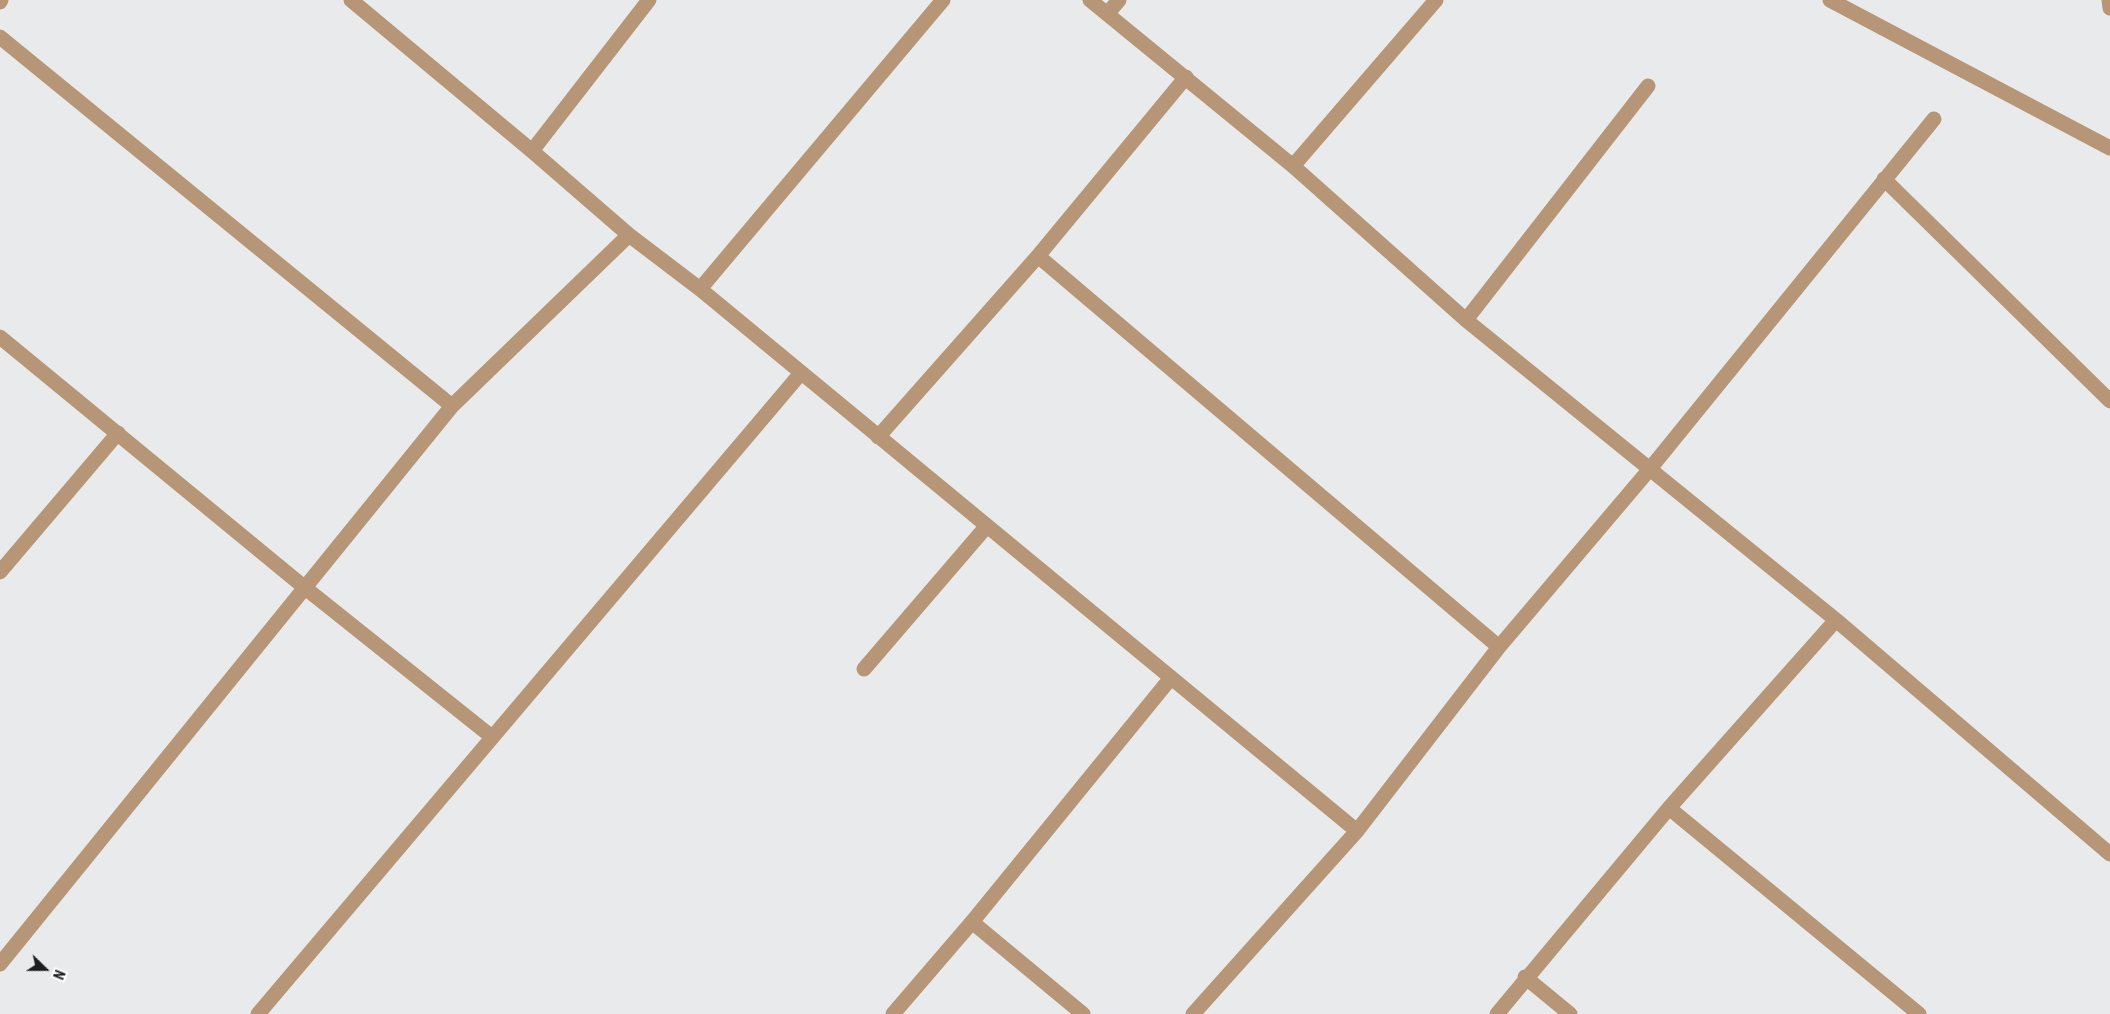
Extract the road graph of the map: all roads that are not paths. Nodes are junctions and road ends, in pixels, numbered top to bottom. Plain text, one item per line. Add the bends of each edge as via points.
1 (350, 0) edge
2 (649, 0) edge
3 (943, 0) edge
4 (1090, 0) edge
5 (1119, 0) edge
6 (1436, 0) edge
7 (1830, 0) edge
8 (2109, 0) edge
9 (2110, 8) edge
10 (1107, 14) junction
11 (0, 37) edge
12 (1186, 77) junction
13 (1648, 86) dead end
14 (1934, 119) dead end
15 (2110, 148) edge
16 (532, 150) junction
17 (1293, 166) junction
18 (1884, 179) junction
19 (629, 235) junction
20 (1038, 256) junction
21 (700, 289) junction
22 (1466, 320) junction
23 (0, 337) edge
24 (800, 372) junction
25 (2110, 401) edge
26 (452, 406) junction
27 (118, 433) junction
28 (878, 437) junction
29 (1649, 470) junction
30 (986, 527) junction
31 (0, 572) edge
32 (304, 587) junction
33 (1836, 620) junction
34 (1499, 647) junction
35 (864, 669) dead end
36 (1170, 679) junction
37 (492, 737) junction
38 (1669, 808) junction
39 (1357, 831) junction
40 (2110, 854) edge
41 (972, 922) junction
42 (0, 963) edge
43 (1525, 977) junction
44 (258, 1014) edge
45 (893, 1014) edge
46 (1082, 1014) edge
47 (1193, 1014) edge
48 (1497, 1014) edge
49 (1570, 1014) edge
50 (1919, 1014) edge

1 - 16 street
2 - 16 street
3 - 21 street
4 - 10 street
5 - 10 street
6 - 17 street
7 - 15 street
8 - 9 street
10 - 12 street
11 - 26 street
12 - 17 street
12 - 20 street
13 - 22 street
14 - 18 street
16 - 19 street
17 - 22 street
18 - 25 street
18 - 29 street
19 - 21 street
19 - 26 street
20 - 28 street
20 - 34 street
21 - 24 street
22 - 29 street
23 - 27 street
24 - 28 street
24 - 37 street
26 - 32 street
27 - 31 street
27 - 32 street
28 - 30 street
29 - 33 street
29 - 34 street
30 - 35 street
30 - 36 street
32 - 37 street
32 - 42 street
33 - 38 street
33 - 40 street
34 - 39 street
36 - 39 street
36 - 41 street
37 - 44 street
38 - 43 street
38 - 50 street
39 - 47 street
41 - 45 street
41 - 46 street
43 - 48 street
43 - 49 street

